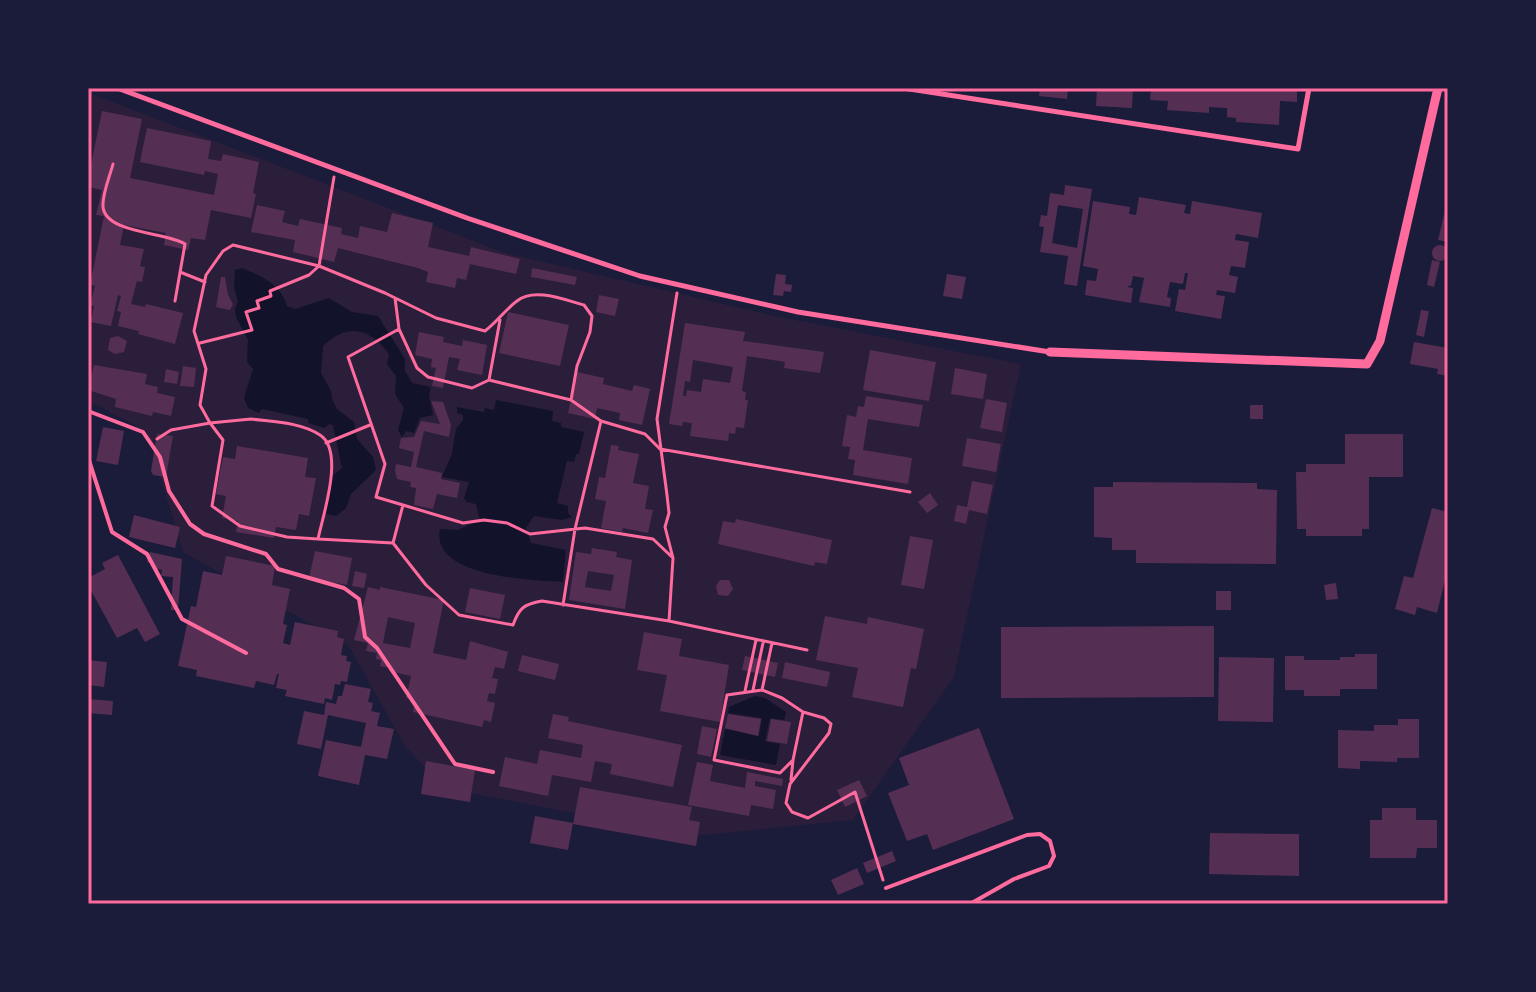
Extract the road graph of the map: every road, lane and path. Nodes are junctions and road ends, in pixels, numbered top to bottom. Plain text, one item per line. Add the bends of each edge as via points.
1 (117, 88) edge
2 (903, 88) edge
3 (1309, 88) edge
4 (1438, 88) edge
5 (113, 164) dead end
6 (335, 169) junction
7 (319, 266) junction
8 (180, 272) junction
9 (205, 282) junction
10 (678, 285) junction
11 (395, 298) junction
12 (175, 301) dead end
13 (500, 320) junction
14 (399, 329) junction
15 (198, 344) junction
16 (1050, 352) joint
17 (489, 380) junction
18 (571, 400) junction
19 (88, 411) edge
20 (601, 421) junction
21 (210, 423) junction
22 (370, 425) junction
23 (152, 441) dead end
24 (326, 443) junction
25 (660, 449) junction
26 (88, 457) edge
27 (910, 492) dead end
28 (403, 505) junction
29 (575, 529) junction
30 (318, 539) junction
31 (393, 543) junction
32 (673, 558) junction
33 (563, 605) junction
34 (669, 621) junction
35 (756, 639) junction
36 (763, 641) junction
37 (772, 643) junction
38 (807, 650) dead end
39 (246, 653) dead end
40 (753, 690) junction
41 (762, 690) junction
42 (745, 691) junction
43 (803, 712) junction
44 (793, 760) junction
45 (493, 772) dead end
46 (790, 784) junction
47 (886, 888) joint
48 (970, 904) edge

1 - 6 street
2 - 3 street via 1298,149
4 - 16 street via 1380,341 1367,364
5 - 8 path via 103,206 107,215 130,229 185,244
6 - 7 path
6 - 10 street via 467,218
7 - 9 path via 233,245 223,251
7 - 11 path
7 - 15 path via 257,301 259,308 246,312 252,330
8 - 9 path
8 - 12 path
9 - 15 path via 194,331
10 - 16 street via 798,312
10 - 25 path via 657,419
11 - 13 path via 436,318 485,331
11 - 14 path
13 - 17 path
13 - 18 path via 518,299 537,295 584,305 592,316 590,332
14 - 17 path via 417,368 428,377 472,388
14 - 22 path via 348,357
15 - 21 path via 206,369 200,405
17 - 18 path
18 - 20 path
19 - 45 lane via 143,432 160,457 169,491 190,524 204,534 266,554 278,569 344,588 359,599 365,637 455,764
20 - 25 path via 645,434
20 - 29 path
21 - 23 path via 171,430
21 - 24 path via 251,419 291,424 322,435
21 - 30 path via 223,440 212,506 240,526
22 - 24 path
22 - 28 path via 385,464 376,497
24 - 30 path via 332,475
25 - 27 path
25 - 32 path via 669,513 665,527
26 - 39 lane via 112,532 147,554 182,619
28 - 29 path via 463,523 495,521 530,534
28 - 31 path
29 - 32 path via 653,539
29 - 33 path
30 - 31 path
31 - 33 path via 426,585 459,615 513,625 526,604
32 - 34 path
33 - 34 path
34 - 35 path
35 - 36 path
35 - 42 path
36 - 37 path
36 - 40 path
37 - 38 path
37 - 41 path
40 - 41 path
40 - 42 path
41 - 43 path
42 - 44 path via 727,695 714,760 780,773
43 - 44 path
43 - 46 path via 824,718 831,729
44 - 46 path
46 - 47 path via 786,803 792,812 808,818 855,792
47 - 48 lane via 1027,835 1040,834 1050,841 1054,856 1045,869 1014,879

